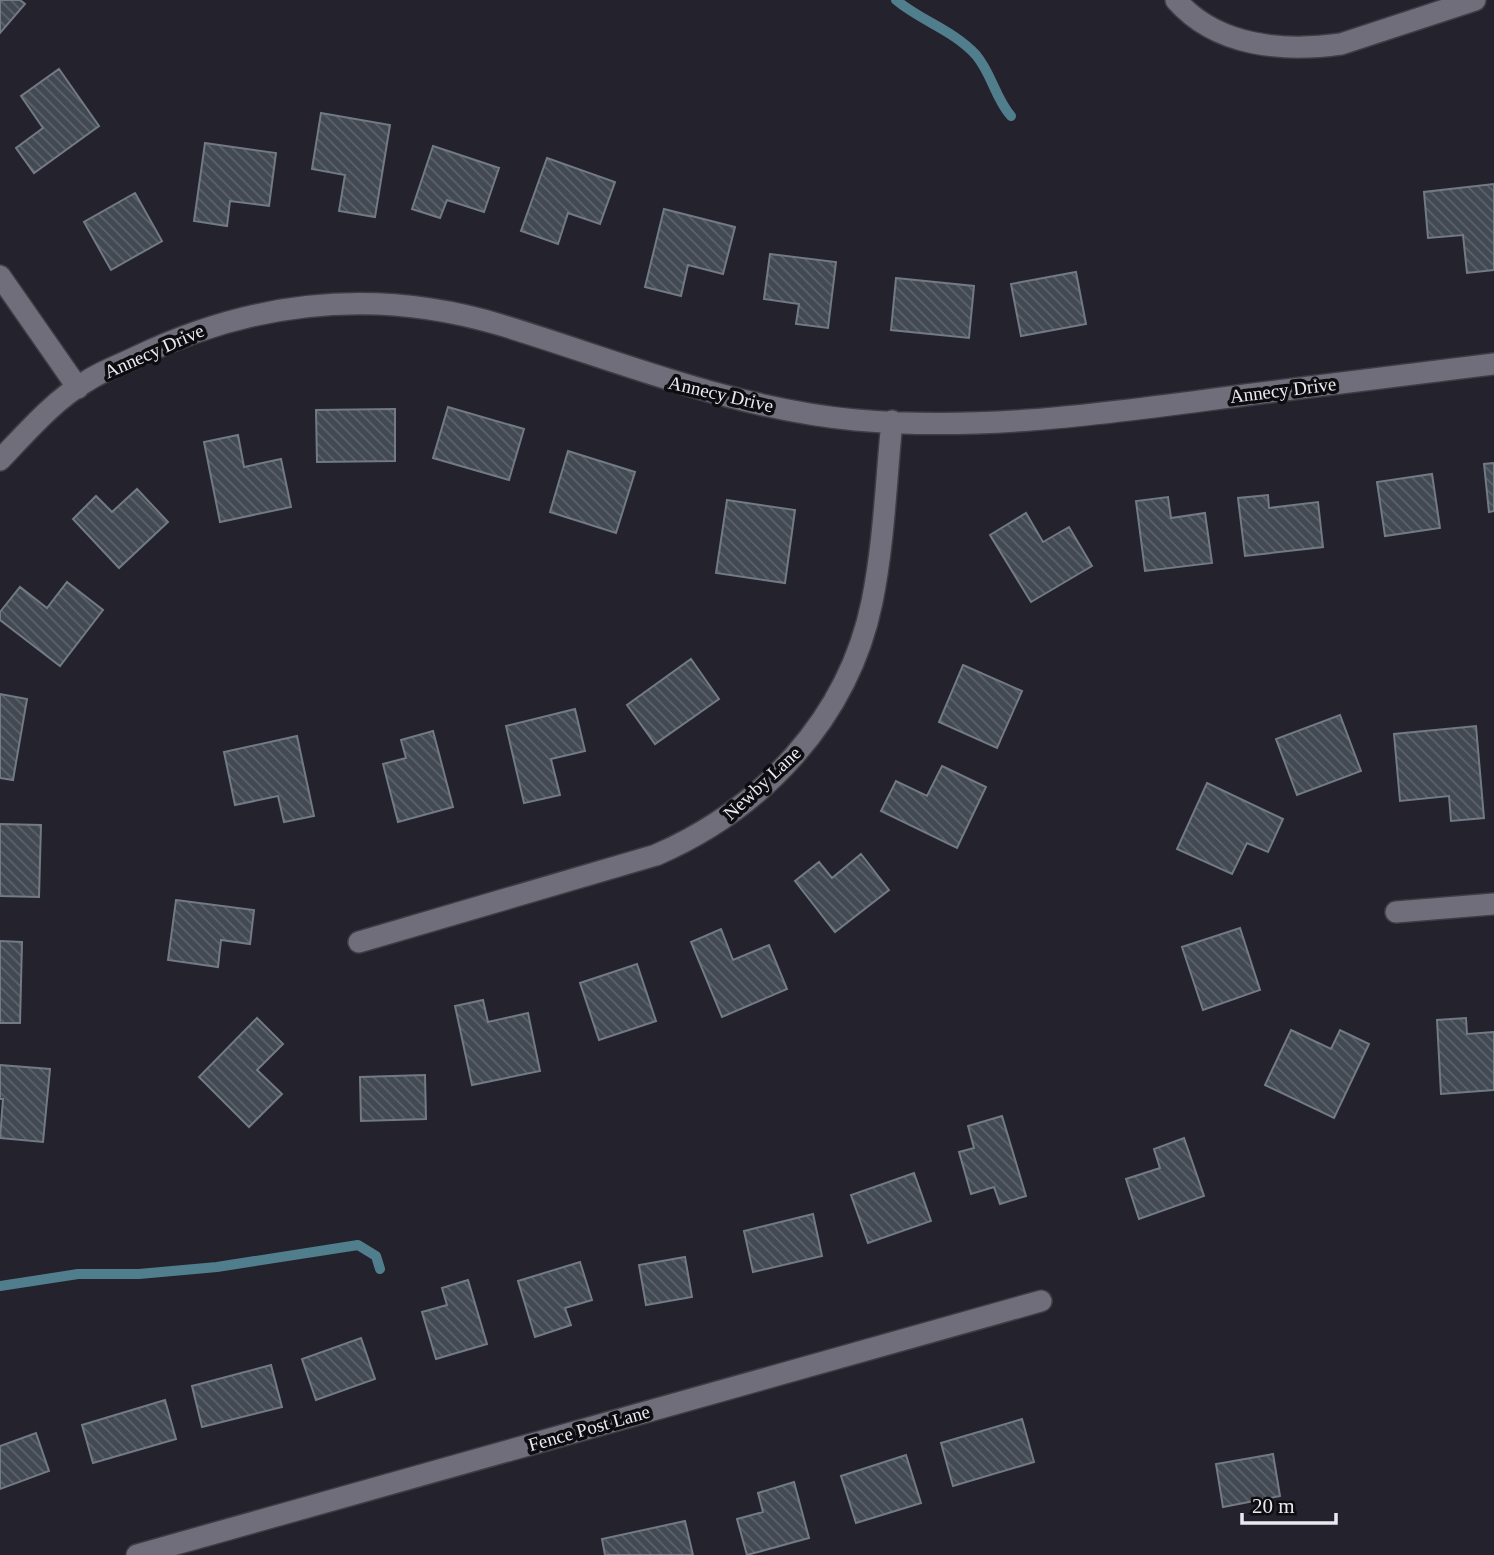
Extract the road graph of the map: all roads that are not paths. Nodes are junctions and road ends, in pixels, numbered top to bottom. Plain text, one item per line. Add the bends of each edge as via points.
1 (1176, 0) edge
2 (1475, 0) edge
3 (0, 276) edge
4 (1494, 364) edge
5 (78, 388) junction
6 (892, 421) junction
7 (0, 460) edge
8 (1494, 904) edge
9 (1396, 912) dead end
10 (359, 942) dead end
11 (1041, 1301) dead end
12 (137, 1555) edge

1 - 2 street via 1196,20 1226,36 1263,45 1321,47
3 - 5 street
4 - 6 street, Annecy Drive via 1037,421
5 - 6 street, Annecy Drive via 181,335 233,318 297,306 352,303 448,312 689,388 775,407
5 - 7 street, Annecy Drive
6 - 10 street, Newby Lane via 872,604 849,671 826,713 792,759 738,810 692,840 656,855
8 - 9 street
11 - 12 street, Fence Post Lane

